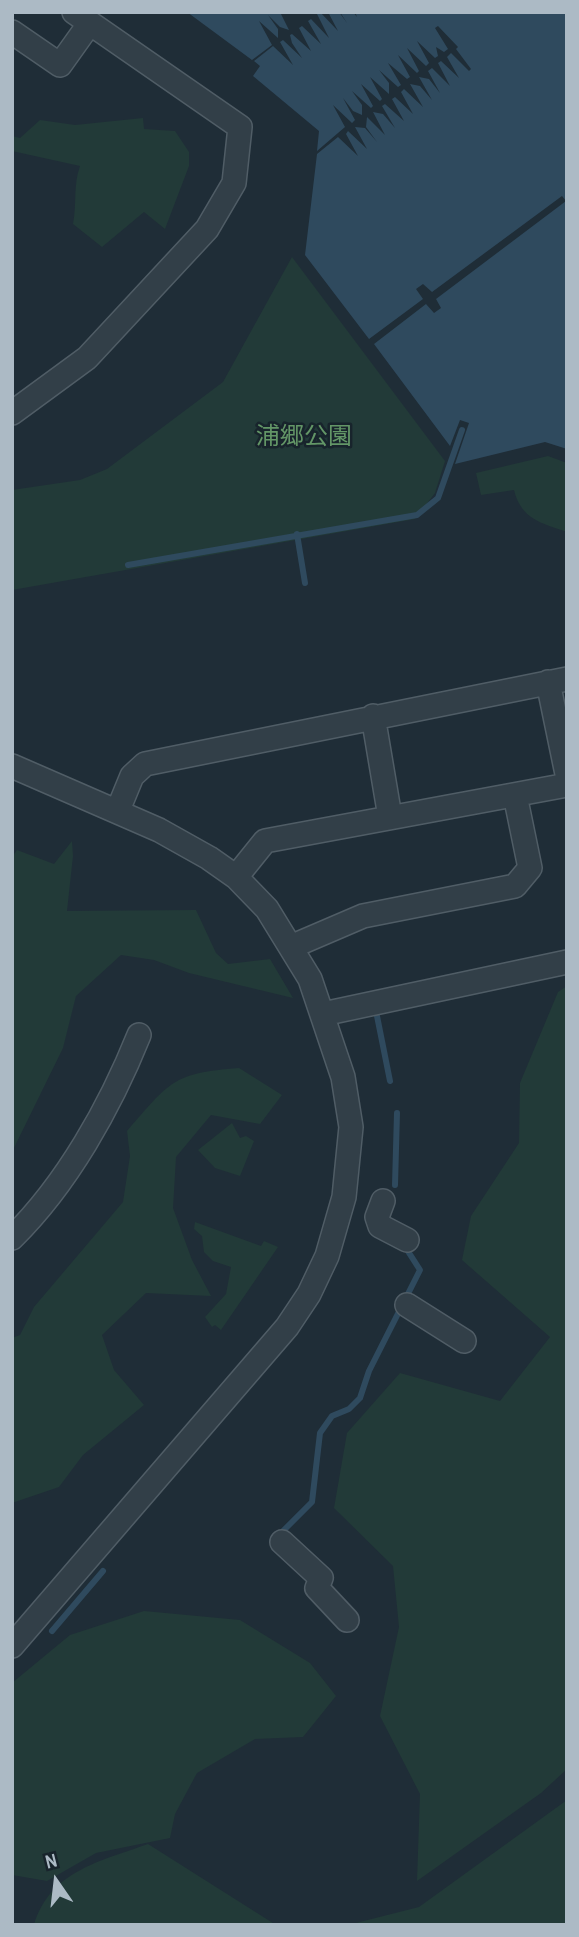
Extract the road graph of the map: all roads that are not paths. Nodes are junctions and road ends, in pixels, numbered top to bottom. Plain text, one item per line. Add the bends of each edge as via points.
1 (82, 18) edge
2 (12, 32) edge
3 (12, 413) edge
4 (558, 681) edge
5 (373, 716) junction
6 (567, 774) edge
7 (18, 775) edge
8 (567, 785) edge
9 (515, 795) junction
10 (118, 810) junction
11 (390, 817) junction
12 (236, 877) junction
13 (293, 946) junction
14 (567, 962) edge
15 (323, 1014) junction
16 (139, 1035) dead end
17 (383, 1201) dead end
18 (12, 1238) edge
19 (407, 1240) dead end
20 (407, 1305) dead end
21 (464, 1341) dead end
22 (282, 1542) dead end
23 (347, 1620) dead end
24 (12, 1646) edge

1 - 2 street via 60,65
1 - 3 street via 240,127 234,183 207,229 87,358
4 - 5 street
4 - 6 street
5 - 10 street via 145,764 132,776
5 - 11 street
7 - 10 street
8 - 9 street
9 - 11 street
9 - 13 street via 530,868 515,886 363,916
10 - 12 street
11 - 12 street via 265,841
12 - 13 street via 267,909
13 - 15 street
14 - 15 street
15 - 24 street via 344,1077 351,1127 344,1196 327,1256 309,1294 286,1327
16 - 18 street via 124,1074 57,1189
17 - 19 street via 377,1217 380,1226
20 - 21 street
22 - 23 street via 321,1578 317,1588

